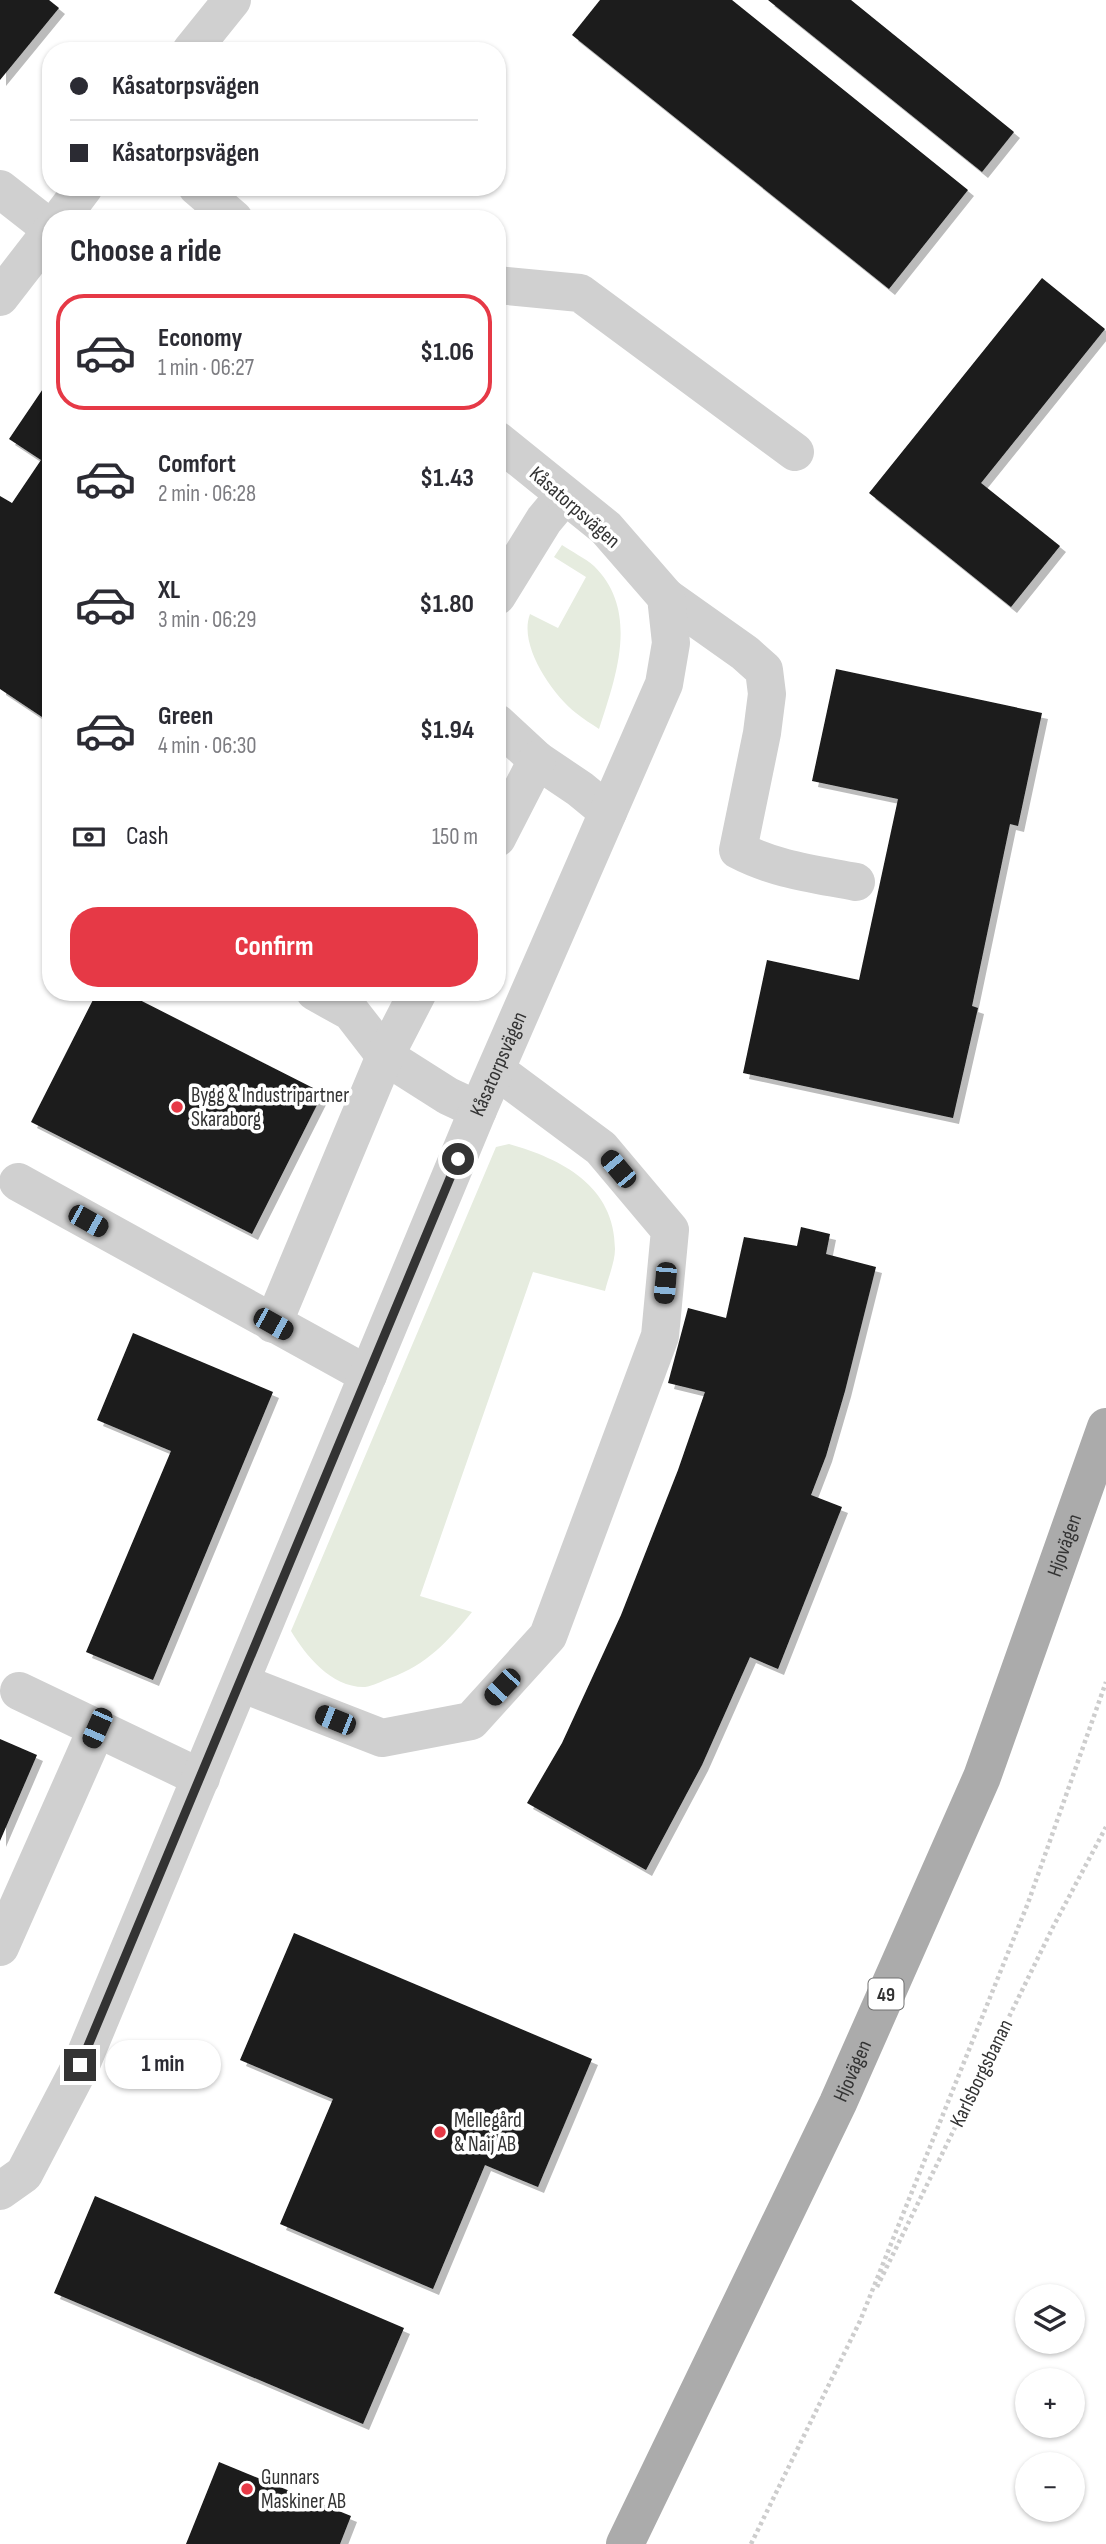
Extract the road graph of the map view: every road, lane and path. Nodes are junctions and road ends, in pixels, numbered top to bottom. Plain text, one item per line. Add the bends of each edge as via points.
1 (232, 0) edge
2 (198, 42) edge
3 (0, 189) edge
4 (207, 196) edge
5 (224, 210) edge
6 (42, 223) edge
7 (42, 242) edge
8 (506, 286) edge
9 (0, 297) edge
10 (506, 448) edge
11 (795, 452) dead end
12 (564, 496) junction
13 (506, 581) edge
14 (666, 597) junction
15 (506, 731) edge
16 (537, 760) junction
17 (608, 812) junction
18 (506, 820) edge
19 (856, 882) dead end
20 (331, 1001) edge
21 (413, 1001) edge
22 (385, 1056) junction
23 (496, 1070) junction
24 (478, 1111) junction
25 (18, 1182) dead end
26 (273, 1324) junction
27 (368, 1375) junction
28 (1106, 1427) edge
29 (1106, 1682) edge
30 (241, 1683) junction
31 (19, 1691) dead end
32 (97, 1728) junction
33 (201, 1778) junction
34 (1106, 1827) edge
35 (0, 1947) edge
36 (0, 2191) edge
37 (860, 2321) junction
38 (625, 2544) edge
39 (751, 2544) edge

1 - 2 street
3 - 6 street
4 - 5 street
7 - 9 street
8 - 11 street via 580,293
10 - 12 street, Kåsatorpsvägen
12 - 13 street
12 - 14 street, Kåsatorpsvägen via 606,528
14 - 17 street, Kåsatorpsvägen via 670,643 664,684
14 - 19 street via 764,670 767,694 762,733 738,850 794,872
15 - 16 street
16 - 17 street
16 - 18 street
17 - 23 street, Kåsatorpsvägen
20 - 22 street via 351,1012
21 - 22 street
22 - 24 street
22 - 26 street
23 - 24 street, Kåsatorpsvägen
23 - 30 street via 601,1148 670,1230 660,1336 548,1636 471,1721 382,1738
24 - 27 street, Kåsatorpsvägen
25 - 26 street
26 - 27 street
27 - 30 street, Kåsatorpsvägen
28 - 38 main road, Hjovägen / 49 via 982,1777 838,2104
29 - 37 path via 1028,1903
30 - 33 street, Kåsatorpsvägen
31 - 32 street
32 - 33 street
32 - 35 street
33 - 36 street, Kåsatorpsvägen via 80,2065 24,2174
34 - 37 path, Karlsborgsbanan via 1046,1939
37 - 39 path

